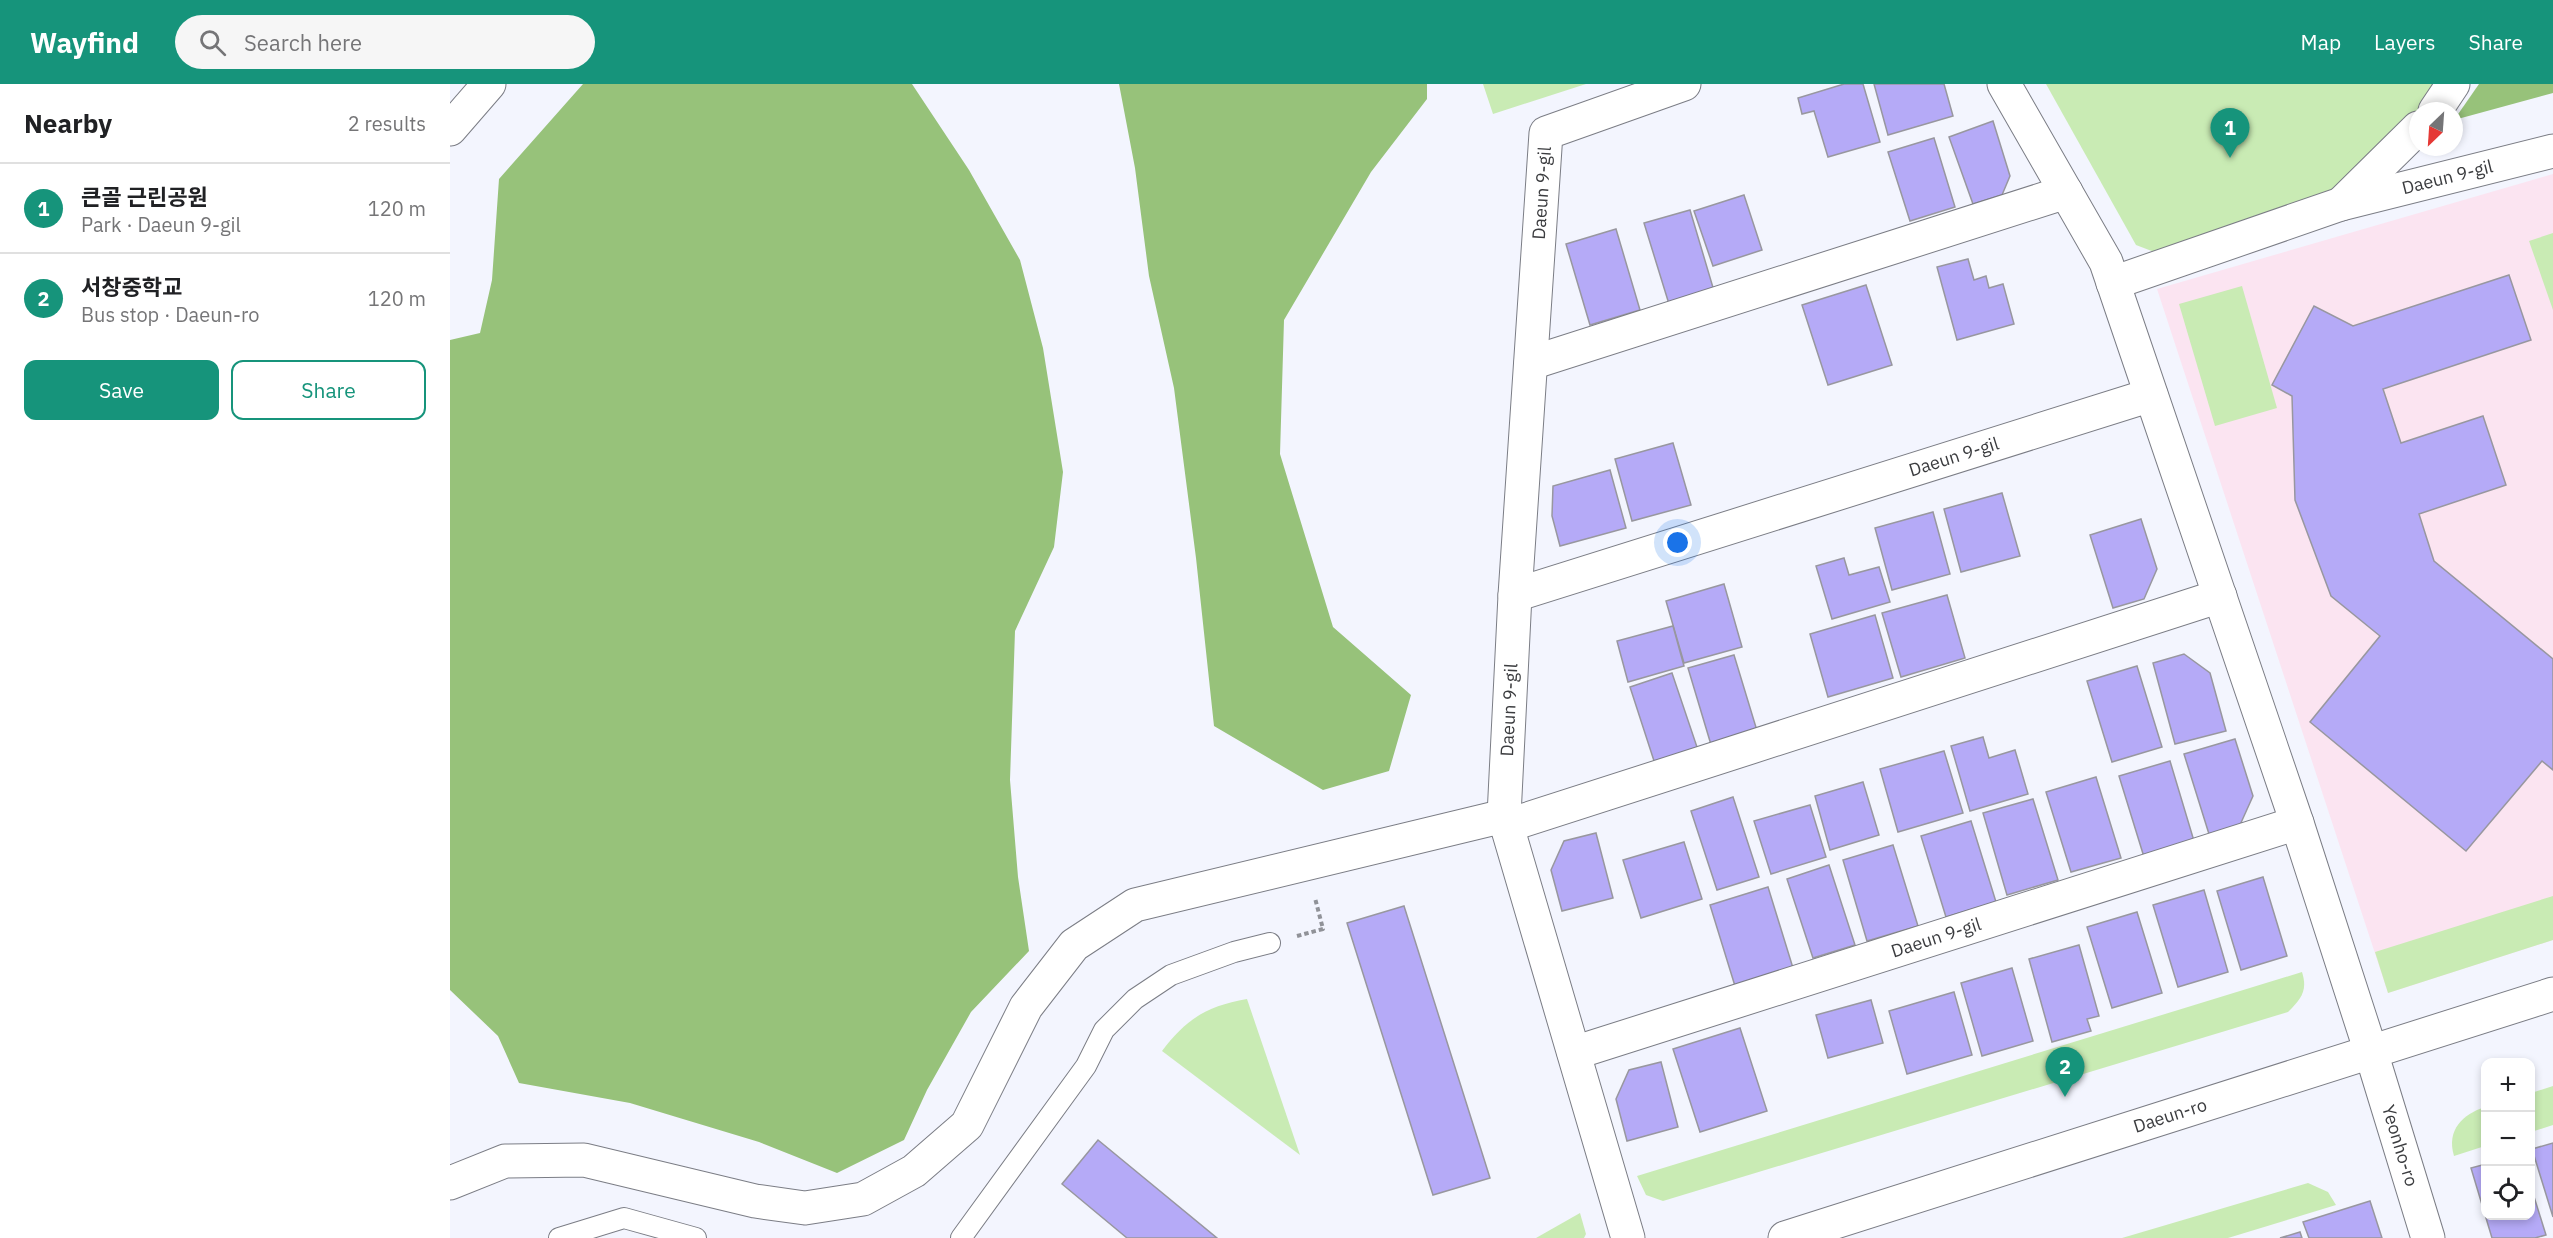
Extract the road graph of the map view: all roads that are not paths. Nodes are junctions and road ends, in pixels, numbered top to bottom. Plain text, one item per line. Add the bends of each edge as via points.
1 (489, 84) edge
2 (1684, 84) edge
3 (2004, 84) edge
4 (2453, 84) edge
5 (2441, 102) edge
6 (450, 129) edge
7 (2409, 137) edge
8 (2553, 151) edge
9 (2066, 192) junction
10 (2342, 204) junction
11 (2113, 283) junction
12 (1530, 363) junction
13 (2151, 395) junction
14 (1515, 595) junction
15 (2220, 596) junction
16 (1505, 821) junction
17 (2297, 823) junction
18 (1270, 943) road end
19 (2553, 994) edge
20 (2371, 1052) junction
21 (1574, 1053) junction
22 (450, 1183) edge
23 (559, 1238) edge
24 (696, 1238) edge
25 (961, 1238) edge
26 (1628, 1238) edge
27 (1785, 1238) edge
28 (2428, 1238) edge

1 - 6 main road
2 - 12 main road, Daeun 9-gil via 1546,133
3 - 9 main road
4 - 5 main road
7 - 10 main road, Daeun 9-gil
8 - 10 main road, Daeun 9-gil
9 - 11 main road via 2106,262
9 - 12 main road
10 - 11 main road, Daeun 9-gil
11 - 13 main road
12 - 14 main road, Daeun 9-gil
13 - 14 main road, Daeun 9-gil
13 - 15 main road
14 - 16 main road, Daeun 9-gil
15 - 16 main road
15 - 17 main road
16 - 21 main road, Daeun 9-gil
16 - 22 main road via 1135,905 1074,945 1026,1007 967,1125 915,1171 863,1199 805,1208 755,1201 584,1160 505,1161
17 - 20 main road
17 - 21 main road, Daeun 9-gil
18 - 25 lane via 1172,975 1136,999 1104,1030 1086,1066
19 - 20 main road, Daeun-ro
20 - 27 main road, Daeun-ro
20 - 28 main road, Yeonho-ro
21 - 26 main road, Daeun 9-gil
23 - 24 lane via 624,1218

